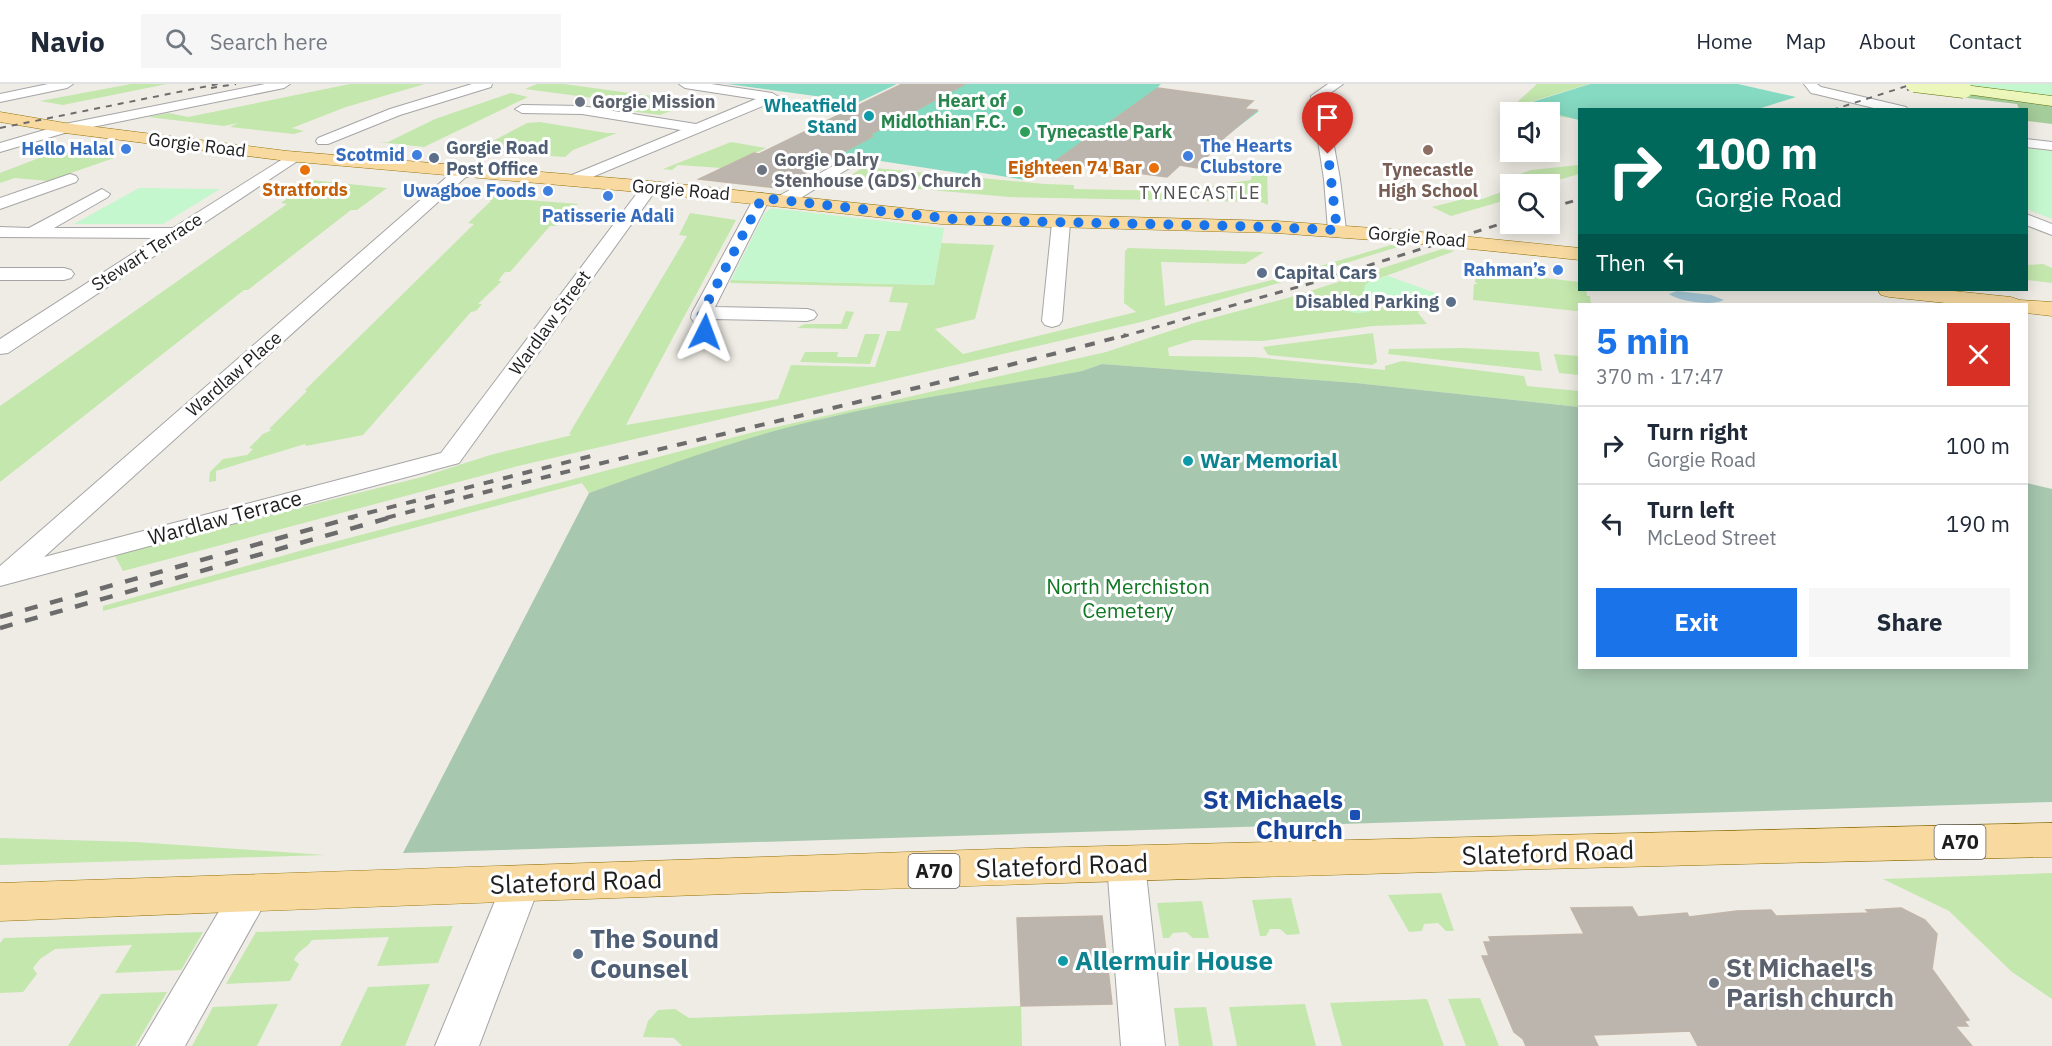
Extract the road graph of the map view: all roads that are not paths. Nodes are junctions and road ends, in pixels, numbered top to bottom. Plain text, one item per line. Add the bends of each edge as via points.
1 (67, 84) edge
2 (284, 84) edge
3 (486, 84) edge
4 (685, 84) edge
5 (1337, 84) edge
6 (1810, 84) edge
7 (1914, 84) edge
8 (0, 98) edge
9 (2052, 101) edge
10 (1892, 108) edge
11 (522, 109) dead end
12 (0, 117) edge
13 (65, 128) junction
14 (696, 128) junction
15 (323, 141) dead end
16 (2028, 142) edge
17 (2052, 146) edge
18 (0, 148) edge
19 (294, 157) junction
20 (851, 161) dead end
21 (462, 172) junction
22 (70, 179) dead end
23 (573, 180) junction
24 (650, 187) junction
25 (102, 195) dead end
26 (762, 198) junction
27 (783, 201) junction
28 (0, 204) edge
29 (2028, 220) edge
30 (1061, 223) junction
31 (1337, 230) junction
32 (2052, 230) edge
33 (0, 232) edge
34 (32, 233) junction
35 (176, 233) junction
36 (1578, 254) edge
37 (0, 274) edge
38 (64, 274) dead end
39 (1898, 291) edge
40 (2002, 303) edge
41 (2028, 306) edge
42 (2052, 309) edge
43 (807, 315) dead end
44 (1052, 321) dead end
45 (0, 348) edge
46 (450, 458) joint
47 (3, 576) edge
48 (2050, 840) edge
49 (1126, 864) junction
50 (521, 884) junction
51 (251, 892) junction
52 (2, 904) edge
53 (161, 1046) edge
54 (457, 1046) edge
55 (1143, 1046) edge

1 - 8 street
2 - 13 street
3 - 15 street via 395,112
4 - 14 street via 772,97
5 - 31 street via 1318,96
6 - 10 street via 1816,90
7 - 9 street, bridge
11 - 14 street via 582,110
12 - 13 main road, Gorgie Road
13 - 18 street
13 - 19 main road, Gorgie Road
14 - 23 street
16 - 17 street
19 - 21 main road, Gorgie Road
19 - 35 street, Stewart Terrace
20 - 27 street
21 - 23 main road, Gorgie Road
21 - 47 street, Wardlaw Place
22 - 28 street
23 - 24 main road, Gorgie Road
24 - 26 main road, Gorgie Road
24 - 46 street, Wardlaw Street
25 - 34 street
26 - 27 main road, Gorgie Road
26 - 43 street via 704,322
27 - 30 main road, Gorgie Road via 961,220
29 - 32 street
30 - 31 main road, Gorgie Road
30 - 44 street
31 - 36 main road, Gorgie Road
33 - 34 street
34 - 35 street
35 - 45 street, Stewart Terrace
37 - 38 street
39 - 40 main road
41 - 42 main road
46 - 47 street, Wardlaw Terrace
48 - 49 main road, Slateford Road / A70
49 - 50 main road, Slateford Road / A70
49 - 55 street
50 - 51 main road, Slateford Road / A70
50 - 54 street
51 - 52 main road, Slateford Road / A70
51 - 53 street

